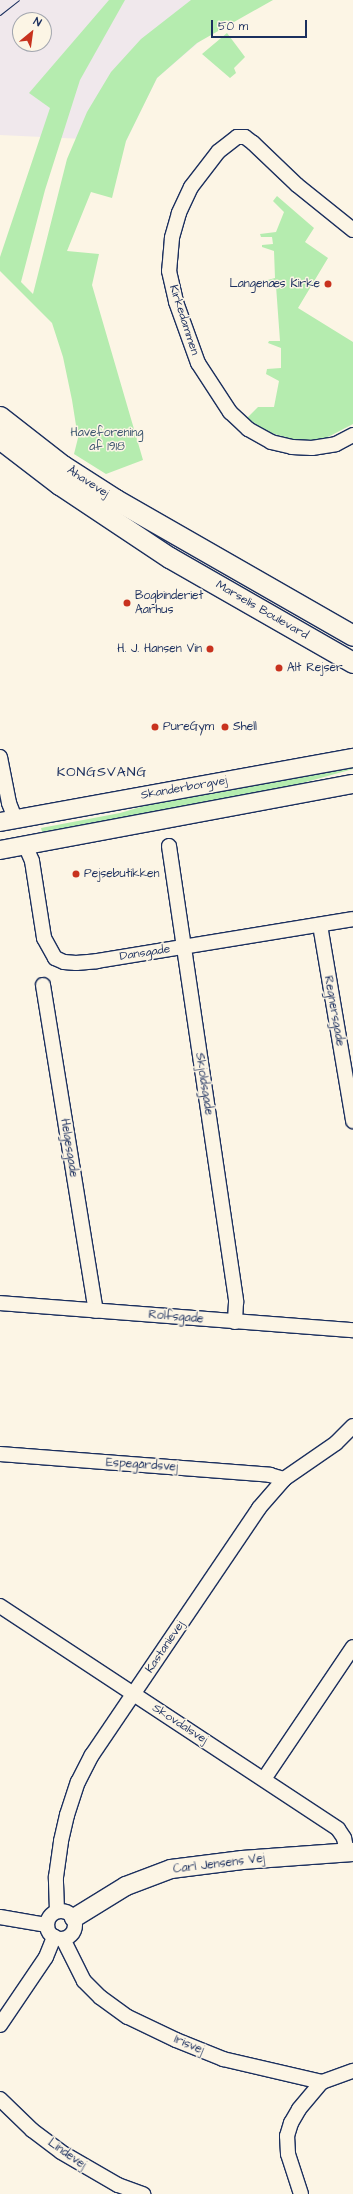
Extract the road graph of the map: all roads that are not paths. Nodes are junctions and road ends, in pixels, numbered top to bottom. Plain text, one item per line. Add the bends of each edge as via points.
1 (353, 230) edge
2 (0, 416) edge
3 (353, 435) edge
4 (0, 439) edge
5 (182, 538) joint
6 (170, 558) joint
7 (353, 636) edge
8 (353, 663) edge
9 (0, 757) edge
10 (353, 758) edge
11 (353, 784) edge
12 (8, 821) edge
13 (25, 845) junction
14 (169, 846) dead end
15 (0, 850) edge
16 (353, 919) edge
17 (320, 925) junction
18 (183, 948) junction
19 (43, 985) dead end
20 (353, 1121) edge
21 (0, 1303) edge
22 (96, 1311) junction
23 (235, 1322) junction
24 (353, 1330) edge
25 (353, 1426) edge
26 (0, 1454) edge
27 (284, 1479) junction
28 (0, 1606) edge
29 (353, 1647) edge
30 (134, 1694) junction
31 (264, 1779) junction
32 (350, 1852) edge
33 (57, 1911) junction
34 (0, 1917) edge
35 (74, 1918) junction
36 (55, 1934) junction
37 (0, 2025) edge
38 (353, 2071) edge
39 (322, 2082) junction
40 (0, 2099) edge
41 (143, 2194) edge
42 (301, 2194) edge

1 - 3 street, Kirkedammen via 297,185 245,138 237,137 204,167 191,187 179,213 172,238 169,271 176,302 198,363 230,412 248,428 271,442 292,447 312,448 336,444
2 - 5 main road, Åhavevej via 63,466
4 - 6 main road, Åhavevej via 60,485
5 - 7 main road, Marselis Boulevard
6 - 8 main road, Marselis Boulevard
9 - 12 street via 9,803
10 - 12 street, Skanderborgvej
11 - 13 street
12 - 13 street
13 - 15 street
13 - 18 street, Dansgade via 32,861 44,938 55,958 76,963
14 - 18 street, Skjoldsgade
16 - 17 street, Dansgade
17 - 18 street, Dansgade
17 - 20 street, Regnersgade
18 - 23 street, Skjoldsgade via 236,1302
19 - 22 street, Helgesgade
21 - 22 street, Rolfsgade
22 - 23 street, Rolfsgade
23 - 24 street, Rolfsgade
25 - 27 street, Kastanievej via 336,1443
26 - 27 street, Espegårdsvej via 262,1475
27 - 30 street, Kastanievej via 260,1508
28 - 30 street, Skovdalsvej
29 - 31 street
30 - 31 street, Skovdalsvej
30 - 33 street, Kastanievej via 92,1755 78,1782 67,1815 56,1877
31 - 32 street, Skovdalsvej via 338,1829
32 - 35 street, Carl Jensens Vej via 242,1860 171,1870 126,1886
33 - 35 street via 67,1912
33 - 36 street via 50,1916
34 - 36 street
35 - 36 street via 74,1931
36 - 37 street via 46,1957
36 - 39 street, Irisvej via 84,1981 100,1997 128,2017 223,2059
38 - 39 street
39 - 42 street via 299,2108 287,2136 288,2154
40 - 41 street, Lindevej via 32,2130 61,2152 127,2190

